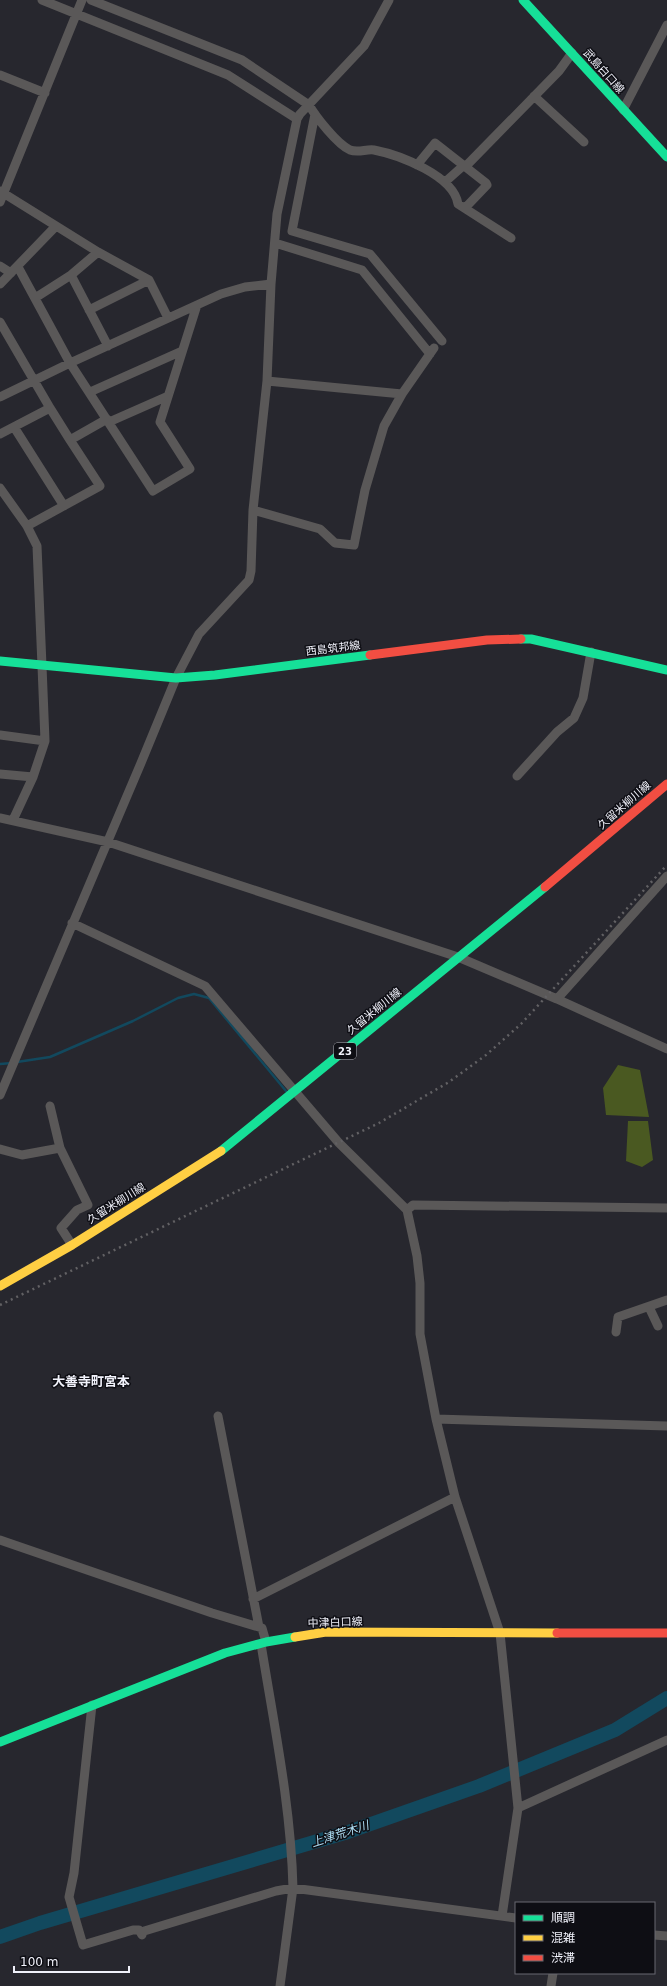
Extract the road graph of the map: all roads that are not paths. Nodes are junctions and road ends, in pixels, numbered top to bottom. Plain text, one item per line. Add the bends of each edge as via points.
1 (42, 0) edge
2 (82, 0) edge
3 (91, 0) edge
4 (389, 0) edge
5 (523, 0) edge
6 (77, 14) junction
7 (667, 25) edge
8 (572, 53) junction
9 (0, 75) edge
10 (45, 93) junction
11 (534, 96) junction
12 (310, 104) junction
13 (623, 110) junction
14 (315, 114) junction
15 (297, 119) junction
16 (584, 142) dead end
17 (667, 157) edge
18 (417, 165) junction
19 (464, 166) junction
20 (445, 182) junction
21 (1, 196) edge
22 (465, 208) junction
23 (56, 226) junction
24 (511, 238) dead end
25 (275, 243) junction
26 (98, 252) junction
27 (0, 266) edge
28 (14, 270) junction
29 (71, 275) junction
30 (149, 280) junction
31 (0, 284) edge
32 (271, 284) junction
33 (35, 298) junction
34 (197, 305) junction
35 (89, 310) junction
36 (168, 318) junction
37 (0, 322) edge
38 (442, 340) dead end
39 (108, 346) junction
40 (182, 351) junction
41 (70, 363) junction
42 (34, 380) junction
43 (267, 381) junction
44 (90, 392) junction
45 (402, 394) junction
46 (168, 396) junction
47 (0, 397) edge
48 (50, 408) junction
49 (108, 420) junction
50 (14, 427) junction
51 (0, 434) edge
52 (70, 440) junction
53 (0, 488) edge
54 (64, 506) junction
55 (253, 510) junction
56 (27, 526) junction
57 (591, 652) junction
58 (0, 661) edge
59 (42, 666) junction
60 (667, 670) edge
61 (176, 678) junction
62 (0, 735) edge
63 (45, 741) junction
64 (0, 774) edge
65 (517, 776) dead end
66 (33, 777) junction
67 (667, 784) edge
68 (0, 818) edge
69 (13, 820) junction
70 (108, 842) junction
71 (667, 876) edge
72 (72, 923) junction
73 (458, 957) junction
74 (557, 999) junction
75 (667, 1049) edge
76 (294, 1092) junction
77 (0, 1095) edge
78 (50, 1106) dead end
79 (60, 1148) junction
80 (0, 1149) edge
81 (667, 1208) edge
82 (407, 1210) junction
83 (72, 1245) junction
84 (0, 1286) edge
85 (667, 1300) edge
86 (649, 1306) junction
87 (658, 1326) dead end
88 (616, 1332) dead end
89 (218, 1416) dead end
90 (436, 1420) junction
91 (667, 1426) edge
92 (455, 1497) junction
93 (0, 1540) edge
94 (253, 1599) junction
95 (259, 1627) junction
96 (500, 1633) junction
97 (667, 1633) edge
98 (264, 1643) junction
99 (92, 1704) junction
100 (667, 1740) edge
101 (0, 1742) edge
102 (518, 1808) junction
103 (293, 1888) junction
104 (502, 1916) junction
105 (515, 1918) edge
106 (655, 1934) edge
107 (667, 1936) edge
108 (553, 1974) edge
109 (280, 1986) edge
110 (551, 1986) edge

1 - 6 street
2 - 6 street
3 - 12 street via 242,60
4 - 12 street via 364,46
5 - 8 main road, 武島白口線
6 - 10 street
6 - 15 street via 228,75
7 - 13 street
8 - 11 street
8 - 13 main road, 武島白口線
9 - 10 street
10 - 21 street
11 - 16 street
11 - 19 street
12 - 14 street
12 - 15 street
13 - 17 main road, 武島白口線
14 - 18 street via 349,149 356,152 373,150
14 - 38 street via 292,231 370,254
15 - 25 street via 277,214
18 - 19 street via 434,143
18 - 20 street
19 - 20 street
19 - 22 street via 487,185
20 - 22 street via 457,195 458,204
21 - 23 street
22 - 24 street
23 - 26 street
23 - 28 street
25 - 32 street
25 - 45 street via 362,270 432,351
26 - 29 street
26 - 30 street
27 - 28 street
28 - 31 street
28 - 33 street
29 - 33 street
29 - 35 street
30 - 35 street
30 - 36 street
32 - 34 street via 245,287
32 - 43 street
33 - 41 street
34 - 36 street
34 - 40 street
35 - 39 street
36 - 39 street
37 - 42 street
39 - 41 street
40 - 44 street
40 - 46 street
41 - 42 street
41 - 44 street
42 - 47 street
42 - 48 street
43 - 45 street
43 - 55 street
44 - 49 street
45 - 55 street via 384,426 365,490 354,545 335,544 320,529
46 - 49 street
46 - 49 street via 160,422 190,469 153,491
48 - 50 street
48 - 52 street
49 - 52 street
50 - 51 street
50 - 54 street
52 - 54 street via 100,486
53 - 56 street
54 - 56 street
55 - 61 street via 249,580 199,634
56 - 59 street via 37,546
57 - 60 main road, 西島筑邦線
57 - 61 main road, 西島筑邦線 via 531,639 490,640
57 - 65 street via 583,698 574,718 557,732
58 - 59 main road, 西島筑邦線
59 - 61 main road, 西島筑邦線
59 - 63 street
61 - 70 street
62 - 63 street
63 - 66 street
64 - 66 street
66 - 69 street
67 - 73 main road, 久留米柳川線 / 23 via 592,849
68 - 69 street
69 - 70 street
70 - 72 street
70 - 73 street
71 - 74 street
72 - 76 street via 205,986
72 - 77 street
73 - 74 street
73 - 76 main road, 久留米柳川線 / 23
74 - 75 street
76 - 82 street via 339,1143
76 - 83 main road, 久留米柳川線 / 23 via 223,1149
78 - 79 street
79 - 80 street via 22,1155
79 - 83 street via 88,1205 76,1210 61,1228
81 - 82 street via 413,1205
82 - 90 street via 420,1283 420,1334
83 - 84 main road, 久留米柳川線 / 23
85 - 86 street
86 - 87 street
86 - 88 street via 618,1318
89 - 94 street
90 - 91 street
90 - 92 street
92 - 94 street
92 - 96 street
93 - 95 street
94 - 95 street
95 - 98 street via 262,1628
96 - 97 main road, 中津白口線
96 - 98 main road, 中津白口線 via 326,1632
96 - 102 street
98 - 99 main road, 中津白口線 via 225,1653
98 - 103 street via 290,1829
99 - 101 main road, 中津白口線
99 - 103 street via 82,1805 69,1897 83,1945 133,1930 139,1930 141,1934 276,1891
100 - 102 street
102 - 104 street
103 - 104 street
103 - 109 street
104 - 105 street
106 - 107 street
108 - 110 street

